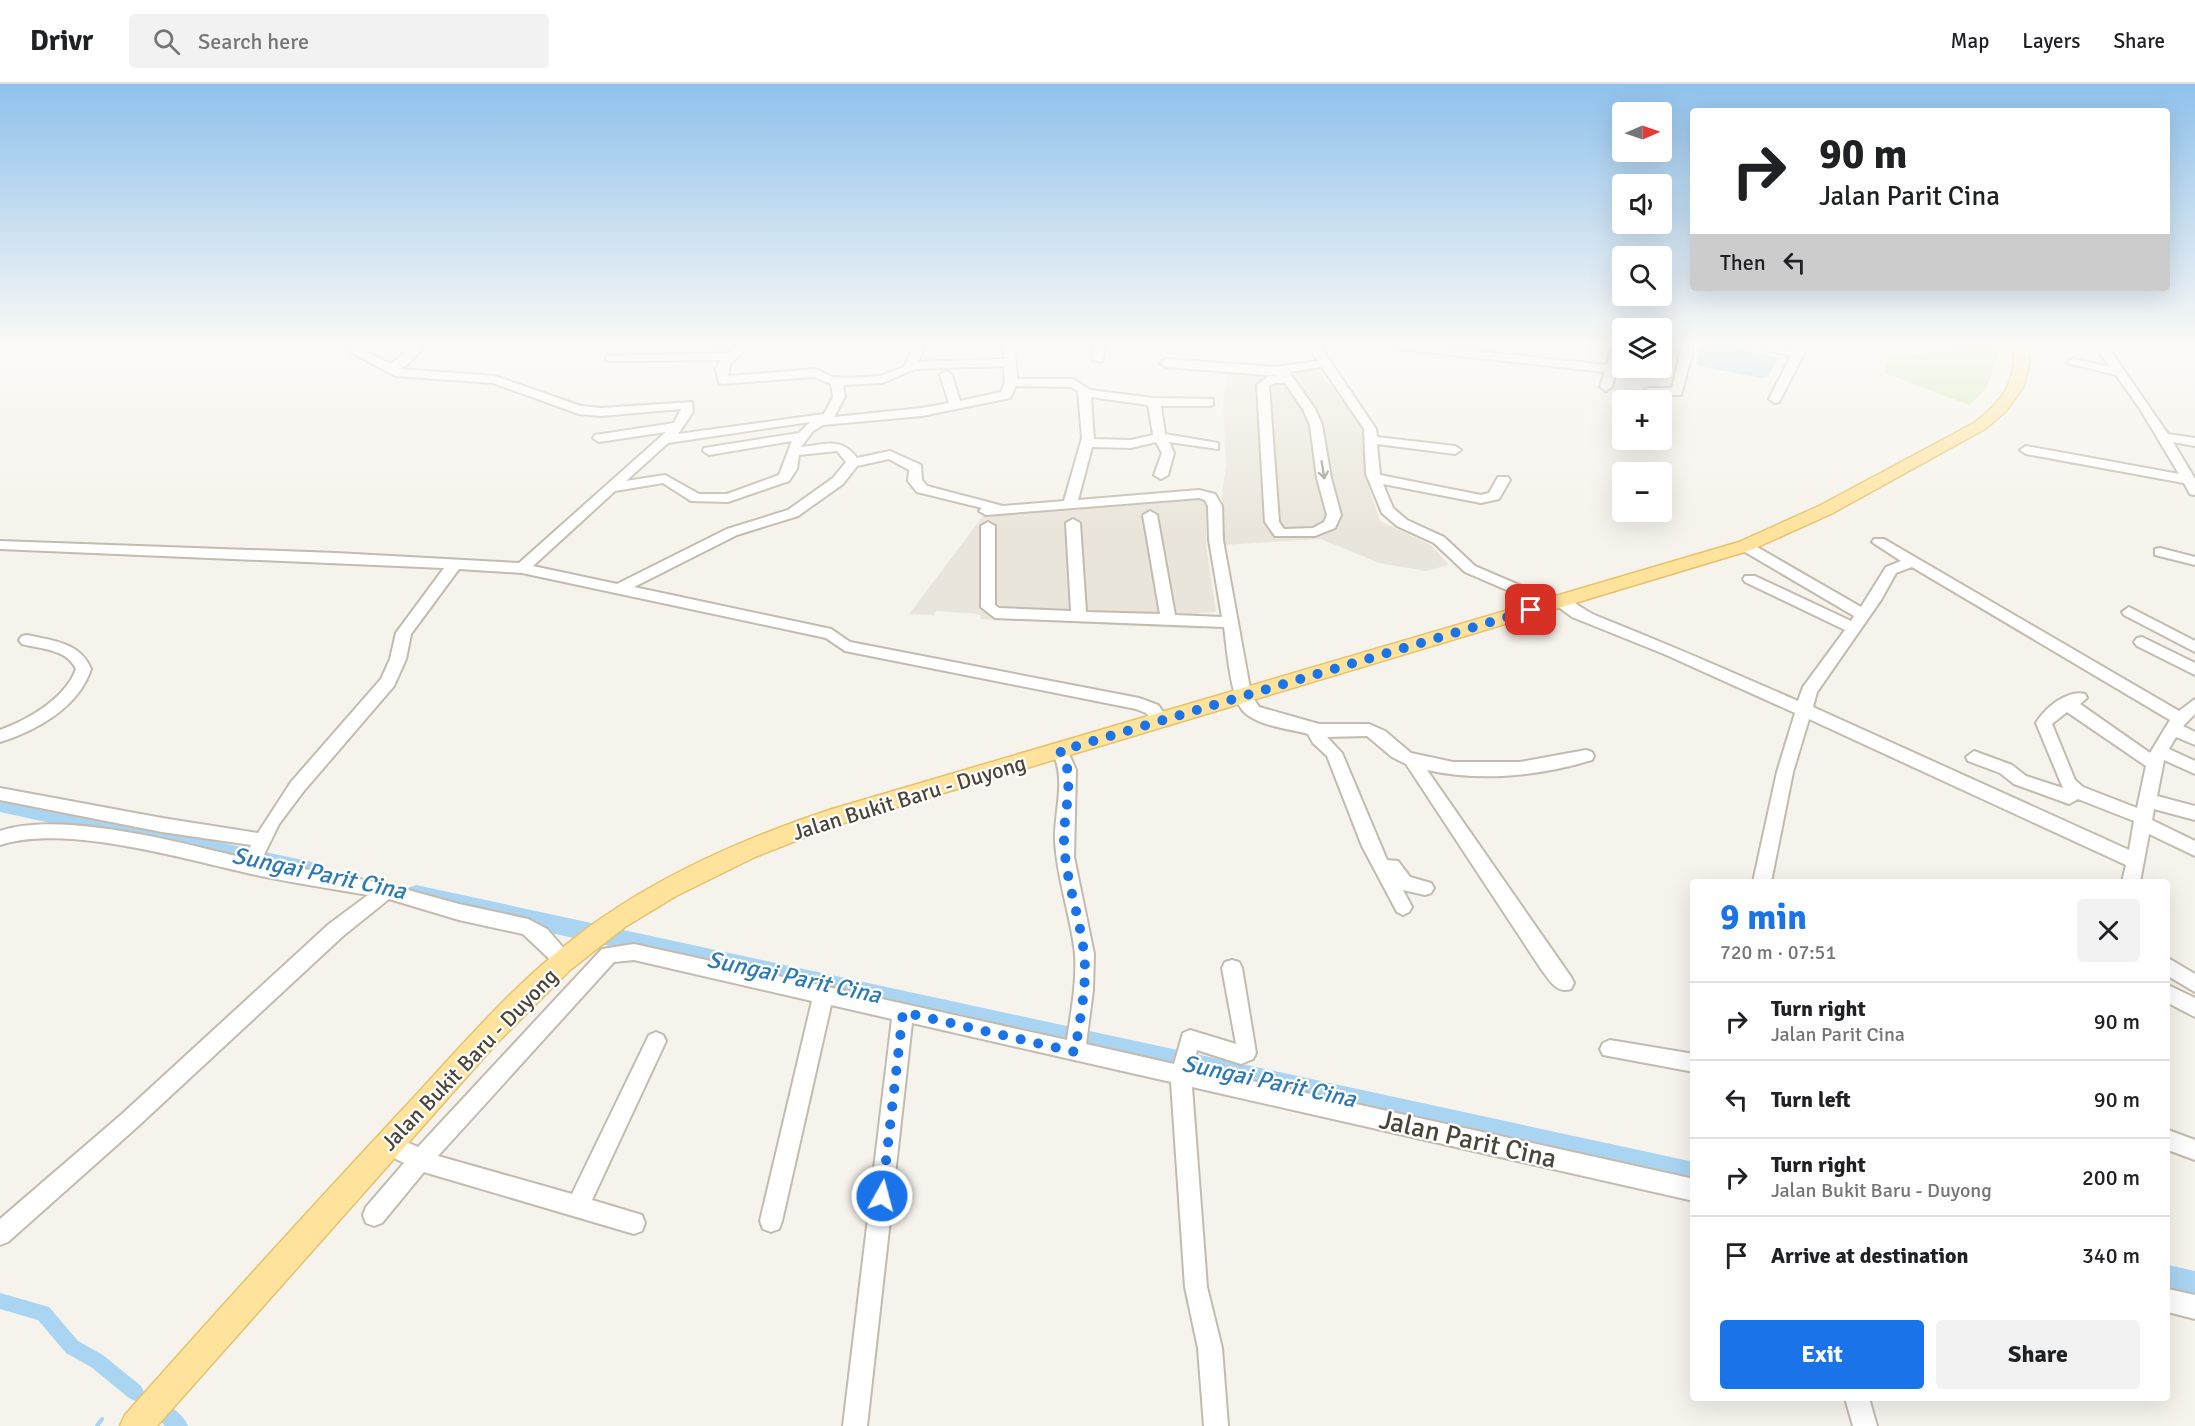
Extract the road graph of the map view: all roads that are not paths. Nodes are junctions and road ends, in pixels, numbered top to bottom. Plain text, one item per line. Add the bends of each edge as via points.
1 (575, 409) edge
2 (637, 409) edge
3 (687, 409) edge
4 (833, 409) edge
5 (930, 409) edge
6 (1086, 409) edge
7 (1155, 409) edge
8 (1265, 409) edge
9 (1309, 409) edge
10 (1357, 409) edge
11 (1999, 409) edge
12 (2144, 409) edge
13 (826, 419) junction
14 (678, 426) junction
15 (802, 436) junction
16 (1162, 437) junction
17 (2163, 437) junction
18 (599, 438) dead end
19 (663, 440) junction
20 (1373, 440) junction
21 (2195, 442) edge
22 (1087, 443) junction
23 (1214, 446) dead end
24 (1455, 450) dead end
25 (2026, 450) dead end
26 (710, 451) dead end
27 (793, 452) junction
28 (853, 462) junction
29 (1161, 475) dead end
30 (1374, 478) junction
31 (2190, 479) edge
32 (1503, 480) dead end
33 (611, 488) junction
34 (1070, 505) junction
35 (1008, 510) junction
36 (1150, 515) dead end
37 (1073, 523) dead end
38 (1879, 542) dead end
39 (0, 545) edge
40 (1745, 546) junction
41 (2160, 552) dead end
42 (2195, 561) edge
43 (1912, 562) junction
44 (454, 565) junction
45 (522, 568) junction
46 (1750, 579) dead end
47 (618, 589) junction
48 (1556, 602) junction
49 (2129, 612) dead end
50 (1863, 615) junction
51 (1079, 618) junction
52 (1169, 621) junction
53 (1232, 622) junction
54 (1853, 628) junction
55 (27, 640) dead end
56 (2142, 642) dead end
57 (2195, 647) edge
58 (2195, 670) edge
59 (1243, 694) junction
60 (1804, 710) junction
61 (2187, 714) edge
62 (1162, 721) junction
63 (1319, 728) junction
64 (0, 736) edge
65 (2195, 740) edge
66 (1060, 751) junction
67 (1586, 756) dead end
68 (1974, 757) dead end
69 (2157, 757) junction
70 (1411, 759) junction
71 (2195, 768) edge
72 (2077, 792) junction
73 (0, 794) edge
74 (2147, 800) junction
75 (2195, 813) edge
76 (2143, 820) junction
77 (0, 838) edge
78 (2195, 849) edge
79 (256, 853) junction
80 (2135, 861) junction
81 (1763, 879) edge
82 (2132, 879) edge
83 (1425, 888) dead end
84 (386, 891) junction
85 (1403, 907) dead end
86 (570, 955) junction
87 (2170, 967) edge
88 (1232, 968) dead end
89 (1564, 983) dead end
90 (2195, 984) edge
91 (2170, 994) edge
92 (824, 996) junction
93 (2195, 1008) edge
94 (903, 1012) junction
95 (656, 1041) dead end
96 (1075, 1048) junction
97 (1610, 1049) dead end
98 (1690, 1062) edge
99 (1183, 1066) junction
100 (2170, 1141) edge
101 (388, 1144) junction
102 (2195, 1150) edge
103 (420, 1160) junction
104 (1690, 1189) edge
105 (577, 1207) junction
106 (374, 1215) dead end
107 (771, 1221) dead end
108 (634, 1223) dead end
109 (0, 1234) edge
110 (2170, 1301) edge
111 (2195, 1307) edge
112 (1858, 1401) edge
113 (136, 1426) edge
114 (855, 1426) edge
115 (1216, 1426) edge
116 (1865, 1426) edge

1 - 2 street via 589,412
3 - 14 street
4 - 13 street
5 - 13 street
6 - 22 street
7 - 16 street via 1157,430
9 -> 8 street via 1317,425 1334,515 1322,531 1280,533 1274,527
10 - 20 street
11 - 40 main road, Jalan Bukit Baru - Duyong via 1968,434 1825,510
12 - 17 street
13 - 15 street
13 - 19 street
14 - 18 street
14 - 19 street
15 - 26 street
15 - 27 street
16 - 22 street via 1131,444
16 - 23 street
16 - 29 street via 1168,453
17 - 21 street
17 - 31 street
19 - 33 street
20 - 24 street
20 - 30 street
22 - 34 street
25 - 31 street
27 - 28 street via 837,447 844,449
27 - 33 street via 790,470 784,478 728,498 696,498 660,478
28 - 35 street via 890,455 916,468 915,481 921,489
28 - 47 street via 838,481 793,513 732,532
30 - 32 street via 1481,499 1494,496
30 - 48 street via 1393,517 1438,540 1470,569
33 - 45 street
34 - 35 street
34 - 53 street via 1199,494 1210,497 1215,506 1216,540
35 - 51 street via 987,519 991,611
36 - 52 street
37 - 51 street
38 - 43 street
39 - 44 street
40 - 48 main road, Jalan Bukit Baru - Duyong
40 - 50 street
41 - 42 street
43 - 50 street via 1891,570
43 - 61 street
44 - 45 street
44 - 79 street via 404,633 388,682 297,787
45 - 47 street
46 - 54 street
47 - 62 street via 831,634 845,646 1139,704 1152,709
48 - 59 main road, Jalan Bukit Baru - Duyong
48 - 60 street
49 - 57 street
50 - 54 street
51 - 52 street
52 - 53 street
53 - 59 street
54 - 60 street via 1809,691
55 - 64 street via 72,654 80,660 81,677 63,700 46,713
56 - 58 street
59 - 62 main road, Jalan Bukit Baru - Duyong
59 - 63 street via 1253,711
60 - 80 street
60 - 81 street via 1785,772
61 - 65 street
61 - 69 street
62 - 66 main road, Jalan Bukit Baru - Duyong
63 - 70 street via 1374,732
63 - 83 street via 1336,742 1393,869 1404,883
63 - 85 street via 1319,739 1334,753 1371,846
66 - 86 main road, Jalan Bukit Baru - Duyong via 777,837 691,876 617,920
66 - 96 street via 1067,764 1067,880 1079,922 1085,970
67 - 70 street via 1546,766 1487,771
68 - 72 street via 2006,768 2020,780 2053,793 2069,796
69 - 71 street
69 - 72 street via 2142,757 2072,701 2053,712 2044,723 2068,783
69 - 74 street
70 - 89 street
72 - 76 street
73 - 79 street via 162,825
74 - 75 street
74 - 76 street
76 - 78 street
76 - 80 street
77 - 79 street via 25,831
79 - 84 street
80 - 82 street
84 - 86 street via 528,927
84 - 109 street via 336,930
86 - 101 main road, Jalan Bukit Baru - Duyong via 513,1007
87 - 90 street
88 - 99 street via 1246,1053 1241,1055 1190,1039
91 - 93 street
92 - 94 street, Jalan Parit Cina
92 - 103 street, Jalan Parit Cina via 634,952 609,955
92 - 107 street
94 - 96 street, Jalan Parit Cina
94 - 114 street
95 - 105 street
96 - 99 street, Jalan Parit Cina
97 - 98 street
99 - 104 street, Jalan Parit Cina
99 - 115 street via 1196,1287 1210,1347
100 - 102 street
101 - 103 street
101 - 113 main road, Jalan Bukit Baru - Duyong
103 - 105 street
103 - 106 street
105 - 108 street
110 - 111 street
112 - 116 street

